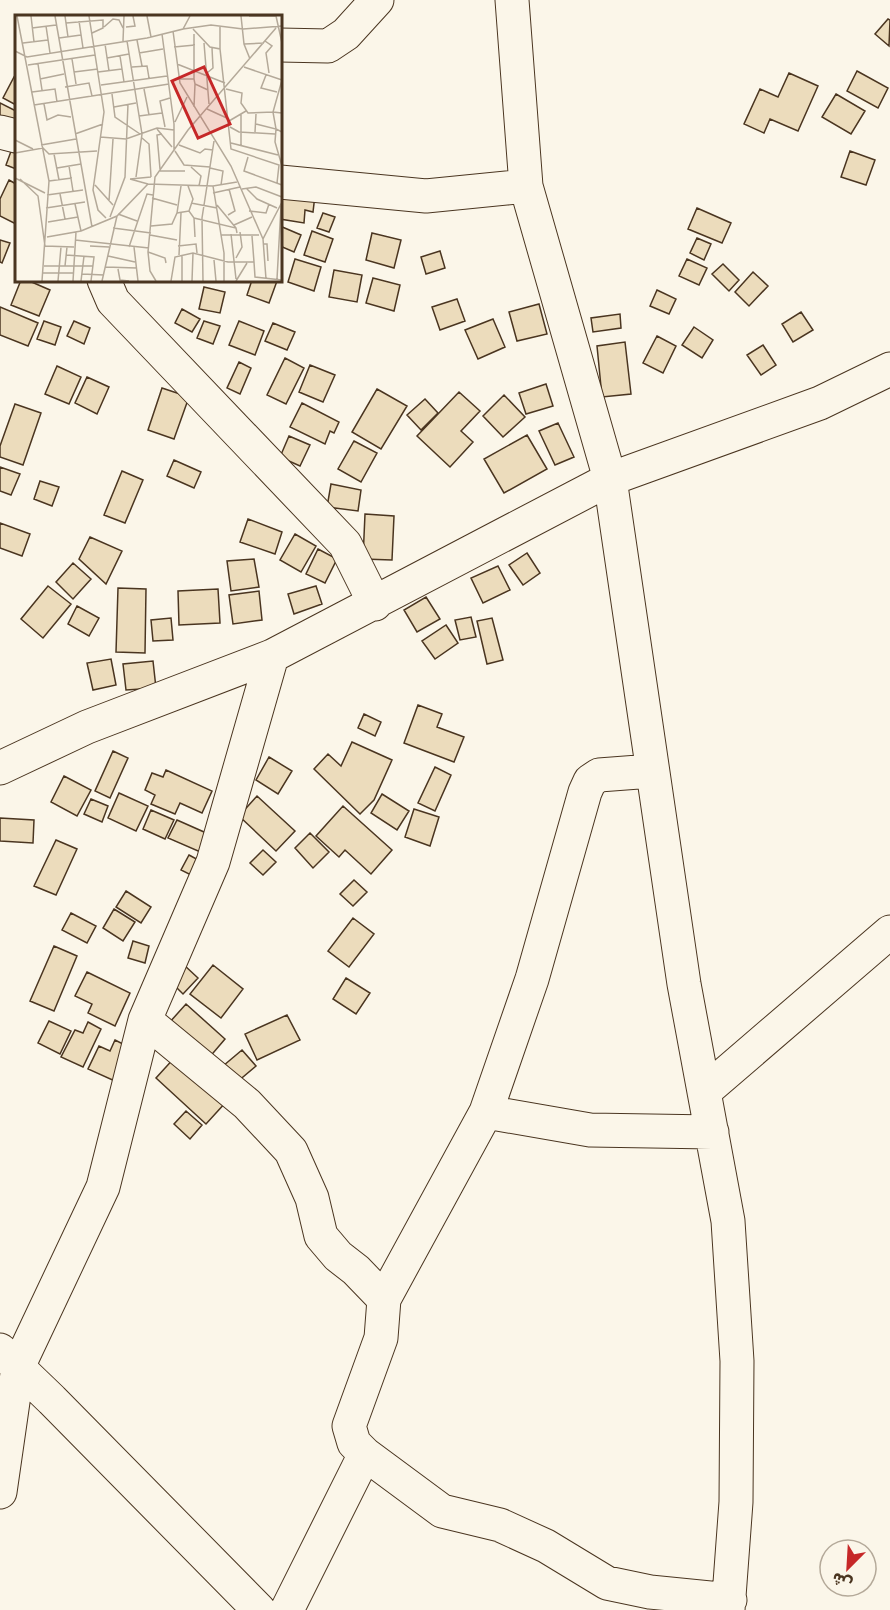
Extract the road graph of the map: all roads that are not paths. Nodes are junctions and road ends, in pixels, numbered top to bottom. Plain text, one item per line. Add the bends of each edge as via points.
1 (377, 0) edge
2 (512, 0) edge
3 (282, 45) edge
4 (0, 132) edge
5 (15, 136) edge
6 (282, 182) edge
7 (526, 186) junction
8 (105, 282) edge
9 (890, 369) edge
10 (610, 479) junction
11 (375, 604) junction
12 (272, 656) junction
13 (0, 768) edge
14 (652, 771) junction
15 (890, 932) edge
16 (145, 1020) junction
17 (704, 1092) junction
18 (486, 1112) junction
19 (712, 1132) junction
20 (384, 1299) junction
21 (9, 1358) edge
22 (3, 1450) edge
23 (365, 1454) junction
24 (0, 1492) edge
25 (729, 1605) edge
26 (259, 1610) edge
27 (288, 1610) edge

1 - 3 street via 346,34 328,46
2 - 7 street
4 - 5 street
6 - 7 street via 426,195
7 - 10 street
8 - 11 street via 113,301 345,544
9 - 10 street via 820,403
10 - 11 street
10 - 14 street
11 - 12 street
12 - 13 street via 87,727
12 - 16 street via 213,862
14 - 17 street
14 - 18 street via 599,775 590,781 532,980
15 - 17 street
16 - 20 street via 247,1104 291,1151 312,1198 321,1236
16 - 21 street via 103,1187
17 - 19 street
18 - 19 street via 590,1130
18 - 20 street
19 - 25 street via 729,1221 737,1361 736,1502
20 - 23 street via 381,1338 349,1426 354,1443
21 - 22 street
21 - 26 street
22 - 24 street
23 - 25 street via 442,1511 500,1525 546,1546 607,1582
23 - 27 street

